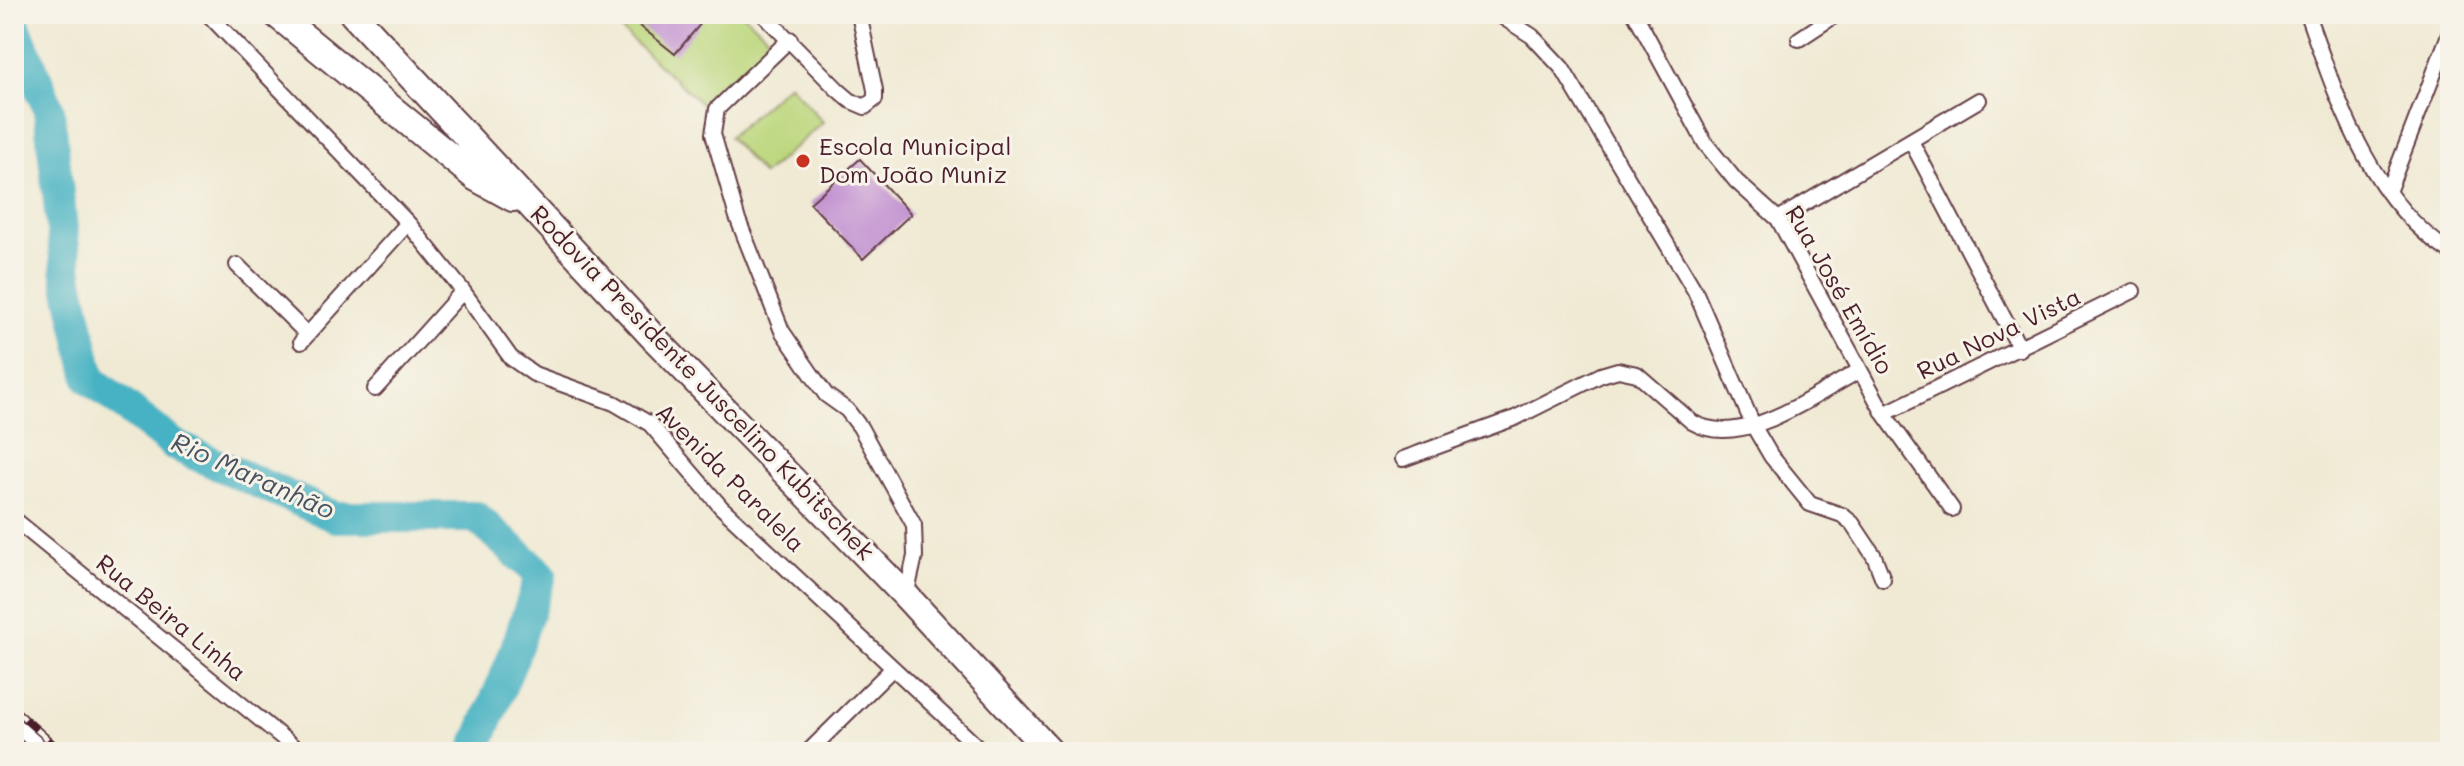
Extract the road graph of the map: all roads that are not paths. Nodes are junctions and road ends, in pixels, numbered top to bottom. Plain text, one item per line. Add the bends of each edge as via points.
1 (208, 14) edge
2 (276, 14) edge
3 (353, 14) edge
4 (763, 14) edge
5 (859, 14) edge
6 (1498, 14) edge
7 (1635, 14) edge
8 (1837, 14) edge
9 (2307, 14) edge
10 (2450, 32) edge
11 (790, 39) junction
12 (1799, 39) dead end
13 (1979, 100) dead end
14 (1912, 143) junction
15 (2388, 192) junction
16 (533, 206) junction
17 (1778, 219) junction
18 (408, 223) junction
19 (2450, 252) edge
20 (237, 265) dead end
21 (463, 291) junction
22 (2133, 291) dead end
23 (2020, 349) junction
24 (1859, 371) junction
25 (375, 389) dead end
26 (1884, 414) junction
27 (1754, 427) junction
28 (1403, 459) dead end
29 (1952, 509) dead end
30 (14, 519) edge
31 (1883, 579) dead end
32 (906, 596) junction
33 (893, 668) junction
34 (14, 724) edge
35 (47, 752) edge
36 (300, 752) edge
37 (808, 752) edge
38 (983, 752) edge
39 (1050, 752) edge

1 - 18 street, Avenida Paralela
2 - 16 highway via 475,177
3 - 16 highway, Rodovia Presidente Juscelino Kubitschek
4 - 11 street
5 - 11 street via 874,77 871,105 851,101
6 - 27 street via 1532,36 1562,68 1695,291
7 - 17 street, Rua José Emídio via 1720,165
8 - 12 street
9 - 15 street via 2354,134
10 - 15 street
11 - 32 street via 717,109 713,134 772,313 826,395 860,427 914,525 915,556
13 - 14 street
14 - 17 street
14 - 23 street
15 - 19 street via 2429,238
16 - 32 highway, Rodovia Presidente Juscelino Kubitschek
17 - 24 street, Rua José Emídio
18 - 20 street via 304,338
18 - 21 street, Avenida Paralela
21 - 25 street
21 - 33 street, Avenida Paralela via 519,365 614,403 650,424 721,507
22 - 23 street, Rua Nova Vista
23 - 26 street, Rua Nova Vista
24 - 26 street, Rua José Emídio
24 - 27 street
26 - 29 street, Rua José Emídio
27 - 28 street via 1702,427 1637,374 1618,370 1515,418
27 - 31 street via 1810,504 1852,523
30 - 36 street, Rua Beira Linha
32 - 39 highway, Rodovia Presidente Juscelino Kubitschek
33 - 37 street
33 - 38 street, Avenida Paralela
34 - 35 street

